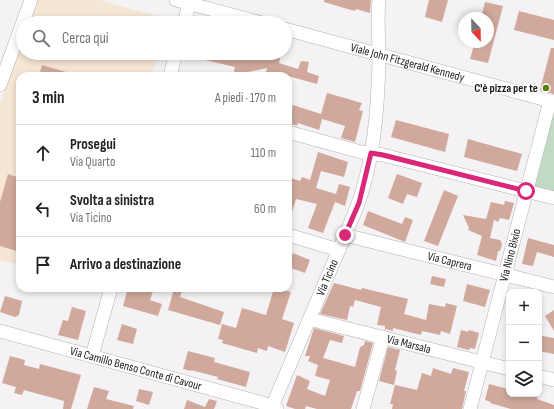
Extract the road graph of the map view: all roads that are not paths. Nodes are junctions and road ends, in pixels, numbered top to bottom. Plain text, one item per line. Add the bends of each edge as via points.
1 (30, 0) edge
2 (176, 0) edge
3 (379, 0) edge
4 (190, 4) junction
5 (24, 16) edge
6 (186, 16) edge
7 (235, 16) edge
8 (292, 31) edge
9 (16, 36) edge
10 (379, 54) junction
11 (174, 60) edge
12 (3, 70) edge
13 (171, 72) edge
14 (0, 85) edge
15 (552, 101) edge
16 (292, 133) edge
17 (371, 153) junction
18 (526, 191) junction
19 (554, 198) edge
20 (345, 235) junction
21 (292, 236) edge
22 (339, 250) junction
23 (505, 274) junction
24 (554, 287) edge
25 (110, 292) edge
26 (309, 319) junction
27 (0, 331) edge
28 (383, 337) junction
29 (92, 356) junction
30 (482, 362) junction
31 (506, 368) edge
32 (542, 377) edge
33 (554, 380) edge
34 (274, 408) edge
35 (363, 409) edge
36 (470, 409) edge

1 - 5 street
2 - 4 street
3 - 10 street, Via Ticino
4 - 6 street
4 - 7 street
8 - 10 street, Viale John Fitzgerald Kennedy
9 - 12 street
10 - 15 street, Viale John Fitzgerald Kennedy
10 - 17 street, Via Ticino
11 - 13 street
12 - 14 street
15 - 18 street, Via Nino Bixio
16 - 17 street
17 - 18 street
17 - 20 street, Via Ticino via 359,203
18 - 19 street
18 - 23 street, Via Nino Bixio
20 - 22 street, Via Ticino
20 - 23 street, Via Caprera
21 - 22 street
22 - 26 street, Via Ticino
23 - 24 street, Via Caprera
23 - 30 street, Via Nino Bixio
25 - 29 street
26 - 28 street, Via Marsala
26 - 34 street, Via Ticino
27 - 29 street, Via Camillo Benso Conte di Cavour
28 - 30 street, Via Marsala
28 - 35 street
29 - 34 street, Via Camillo Benso Conte di Cavour
30 - 31 street, Via Marsala
30 - 36 street, Via Nino Bixio
32 - 33 street

